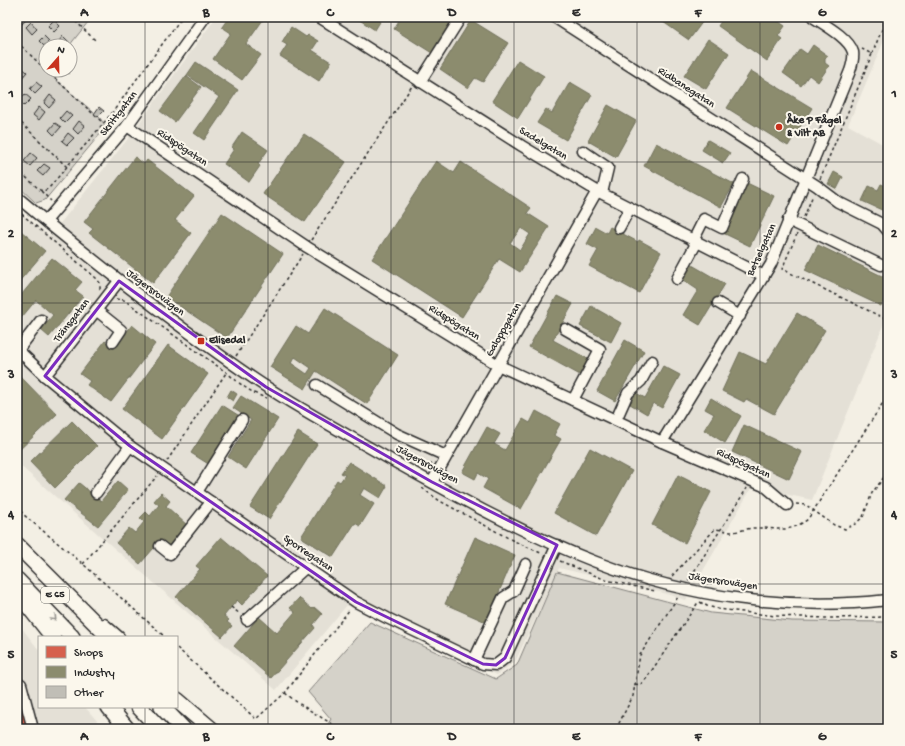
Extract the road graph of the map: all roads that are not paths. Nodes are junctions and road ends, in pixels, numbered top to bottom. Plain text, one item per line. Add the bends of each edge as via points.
1 (205, 17) edge
2 (319, 17) edge
3 (461, 17) edge
4 (554, 17) edge
5 (813, 17) edge
6 (418, 81) junction
7 (127, 126) junction
8 (583, 150) dead end
9 (743, 179) dead end
10 (805, 179) junction
11 (600, 192) junction
12 (17, 197) edge
13 (630, 208) junction
14 (788, 220) junction
15 (46, 221) junction
16 (619, 228) dead end
17 (888, 231) edge
18 (695, 242) junction
19 (881, 265) dead end
20 (764, 276) junction
21 (677, 279) dead end
22 (119, 281) junction
23 (718, 303) dead end
24 (96, 310) junction
25 (740, 316) junction
26 (42, 320) dead end
27 (565, 329) dead end
28 (112, 342) dead end
29 (17, 350) edge
30 (652, 361) dead end
31 (498, 365) junction
32 (45, 376) junction
33 (318, 385) dead end
34 (573, 400) junction
35 (242, 420) dead end
36 (616, 420) junction
37 (662, 442) junction
38 (130, 446) junction
39 (446, 456) junction
40 (432, 482) junction
41 (197, 492) junction
42 (96, 493) dead end
43 (211, 502) junction
44 (787, 505) road end
45 (17, 545) edge
46 (557, 545) junction
47 (160, 546) dead end
48 (17, 553) edge
49 (526, 564) dead end
50 (304, 566) junction
51 (17, 580) edge
52 (17, 592) edge
53 (17, 600) edge
54 (888, 600) edge
55 (248, 620) road end
56 (43, 636) edge
57 (52, 636) edge
58 (71, 636) edge
59 (94, 636) edge
60 (108, 636) edge
61 (119, 636) edge
62 (474, 660) junction
63 (17, 685) edge
64 (178, 694) edge
65 (178, 701) edge
66 (106, 708) edge
67 (110, 708) edge
68 (140, 708) edge
69 (163, 708) edge
70 (33, 729) edge
71 (126, 729) edge
72 (160, 729) edge
73 (183, 729) edge
74 (212, 729) edge

1 - 7 street, Skrittgatan
2 - 6 street, Sadelgatan
3 - 6 street
4 - 10 street, Ridbanegatan
5 - 10 street, Betselgatan via 844,39 853,54 850,71
6 - 11 street, Sadelgatan
7 - 15 street, Skrittgatan
7 - 31 street, Ridspögatan via 307,247
8 - 11 street, Galoppgatan via 608,168
9 - 18 street via 722,228 704,219
10 - 14 street, Betselgatan
10 - 17 street, Ridbanegatan via 838,202 882,224
11 - 13 street, Sadelgatan
11 - 31 street, Galoppgatan
12 - 15 street, Jägersrovägen
13 - 16 street
13 - 18 street, Sadelgatan
14 - 19 street
14 - 20 street, Betselgatan
15 - 22 street, Jägersrovägen
18 - 20 street, Sadelgatan
18 - 21 street
20 - 25 street, Betselgatan
22 - 24 street, Tränsgatan
22 - 40 street, Jägersrovägen via 229,368
23 - 25 street
24 - 28 street via 121,330
24 - 32 street, Tränsgatan
25 - 37 street, Betselgatan
26 - 29 street
27 - 34 street via 600,349
29 - 32 street, Sporregatan
30 - 36 street via 641,381 628,393
31 - 34 street, Ridspögatan
31 - 39 street, Galoppgatan
32 - 38 street, Sporregatan
33 - 39 street via 397,434
34 - 36 street, Ridspögatan
35 - 41 street
36 - 37 street, Ridspögatan
37 - 44 street, Ridspögatan via 766,487
38 - 41 street, Sporregatan
38 - 42 street
39 - 40 street, Galoppgatan
40 - 46 street, Jägersrovägen
41 - 43 street, Sporregatan
43 - 47 street via 170,554
43 - 50 street, Sporregatan
45 - 60 highway
45 - 61 street
46 - 54 street, Jägersrovägen via 631,574 709,594 802,604
46 - 62 street, Sporregatan via 504,658 496,665
48 - 59 highway, E 65
49 - 62 street via 514,591 503,598
50 - 55 street
50 - 62 street, Sporregatan via 356,602
51 -> 58 highway, E 65
52 - 57 highway
53 - 56 street
63 - 70 street via 20,684
64 - 74 street
65 - 74 highway
66 - 71 street
67 - 71 highway
68 - 72 highway
69 - 73 highway

